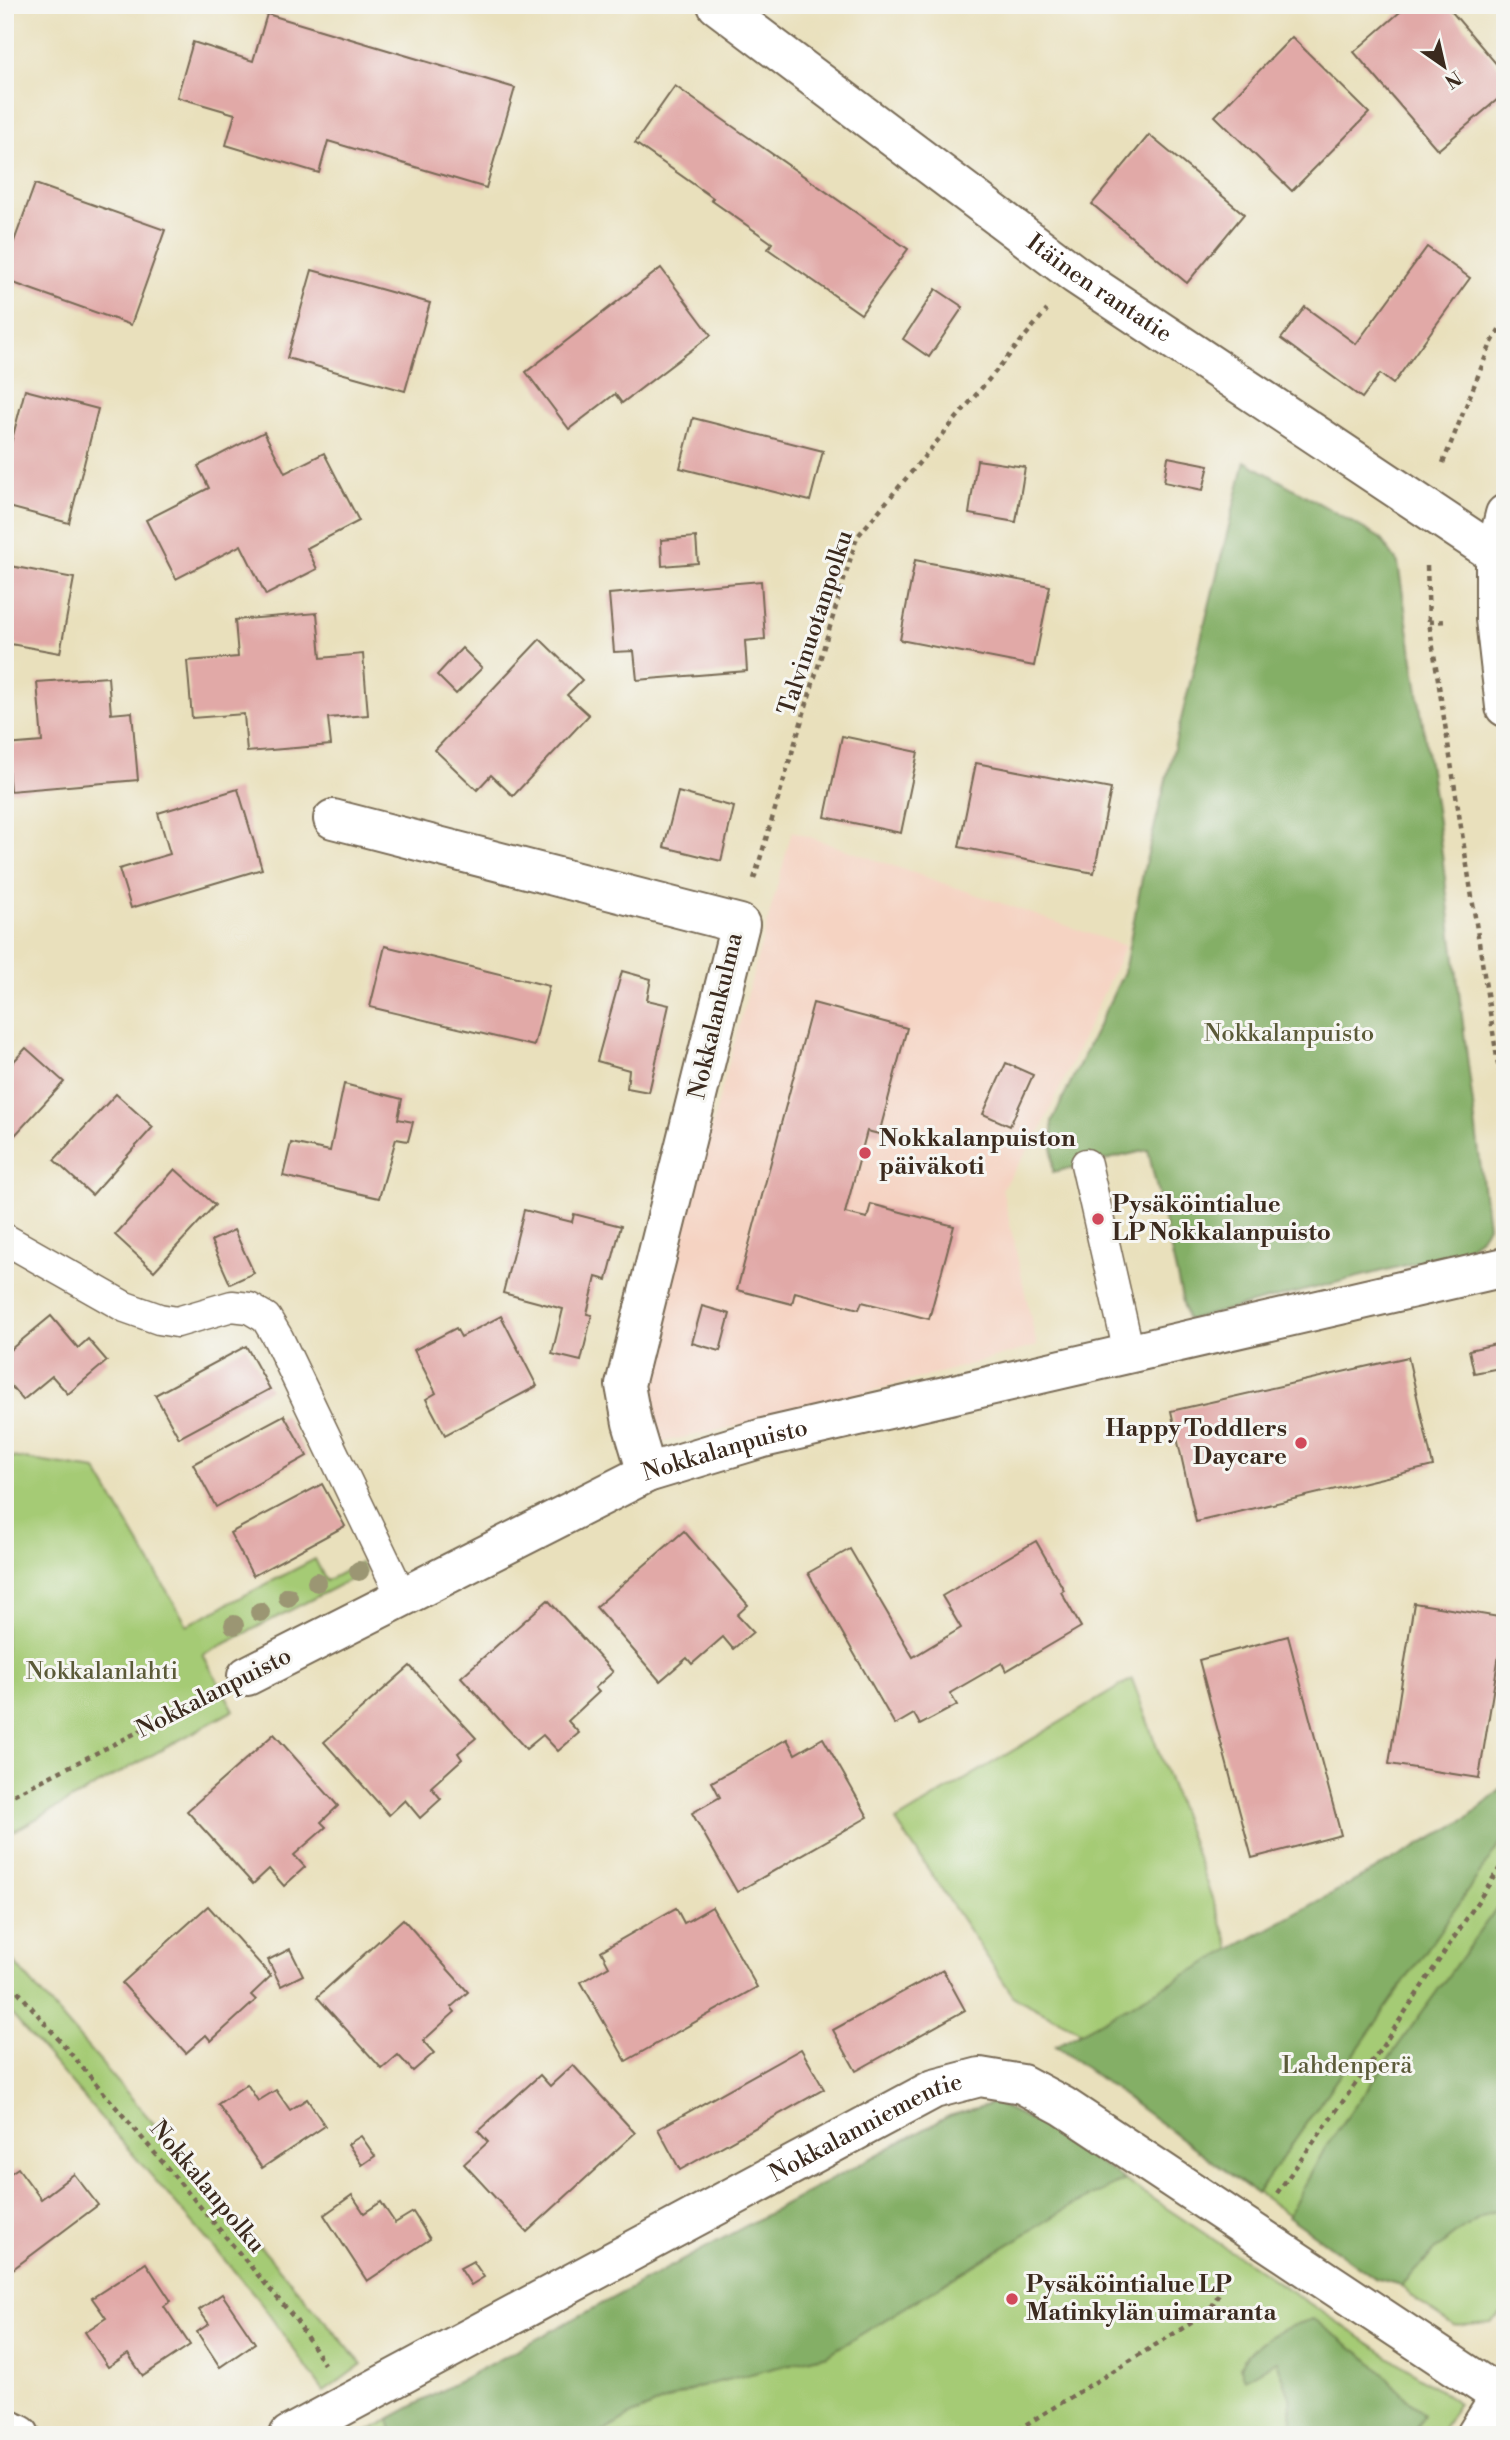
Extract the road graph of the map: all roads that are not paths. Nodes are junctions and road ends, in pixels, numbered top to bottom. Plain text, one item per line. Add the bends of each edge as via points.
1 (717, 5) edge
2 (1505, 514) edge
3 (1495, 554) junction
4 (1505, 707) edge
5 (333, 819) dead end
6 (1086, 1164) dead end
7 (5, 1239) edge
8 (1505, 1267) edge
9 (1129, 1353) junction
10 (647, 1473) junction
11 (402, 1597) junction
12 (247, 1676) road end
13 (1503, 2393) edge
14 (5, 2428) edge
15 (20, 2435) edge
16 (289, 2435) edge
17 (1476, 2435) edge

1 - 3 street, Itäinen rantatie via 1076,275
2 - 3 street
3 - 4 street via 1495,619
5 - 10 street, Nokkalankulma via 740,924 625,1385
6 - 9 lane
7 - 11 lane via 125,1307 159,1319 177,1322 232,1306 249,1308 266,1318
8 - 9 street, Nokkalanpuisto
9 - 10 street, Nokkalanpuisto via 763,1438
10 - 11 street, Nokkalanpuisto
11 - 12 street, Nokkalanpuisto
13 - 16 street, Nokkalanniementie via 1063,2106 1022,2084 980,2077 934,2089
13 - 17 street
14 - 15 street

